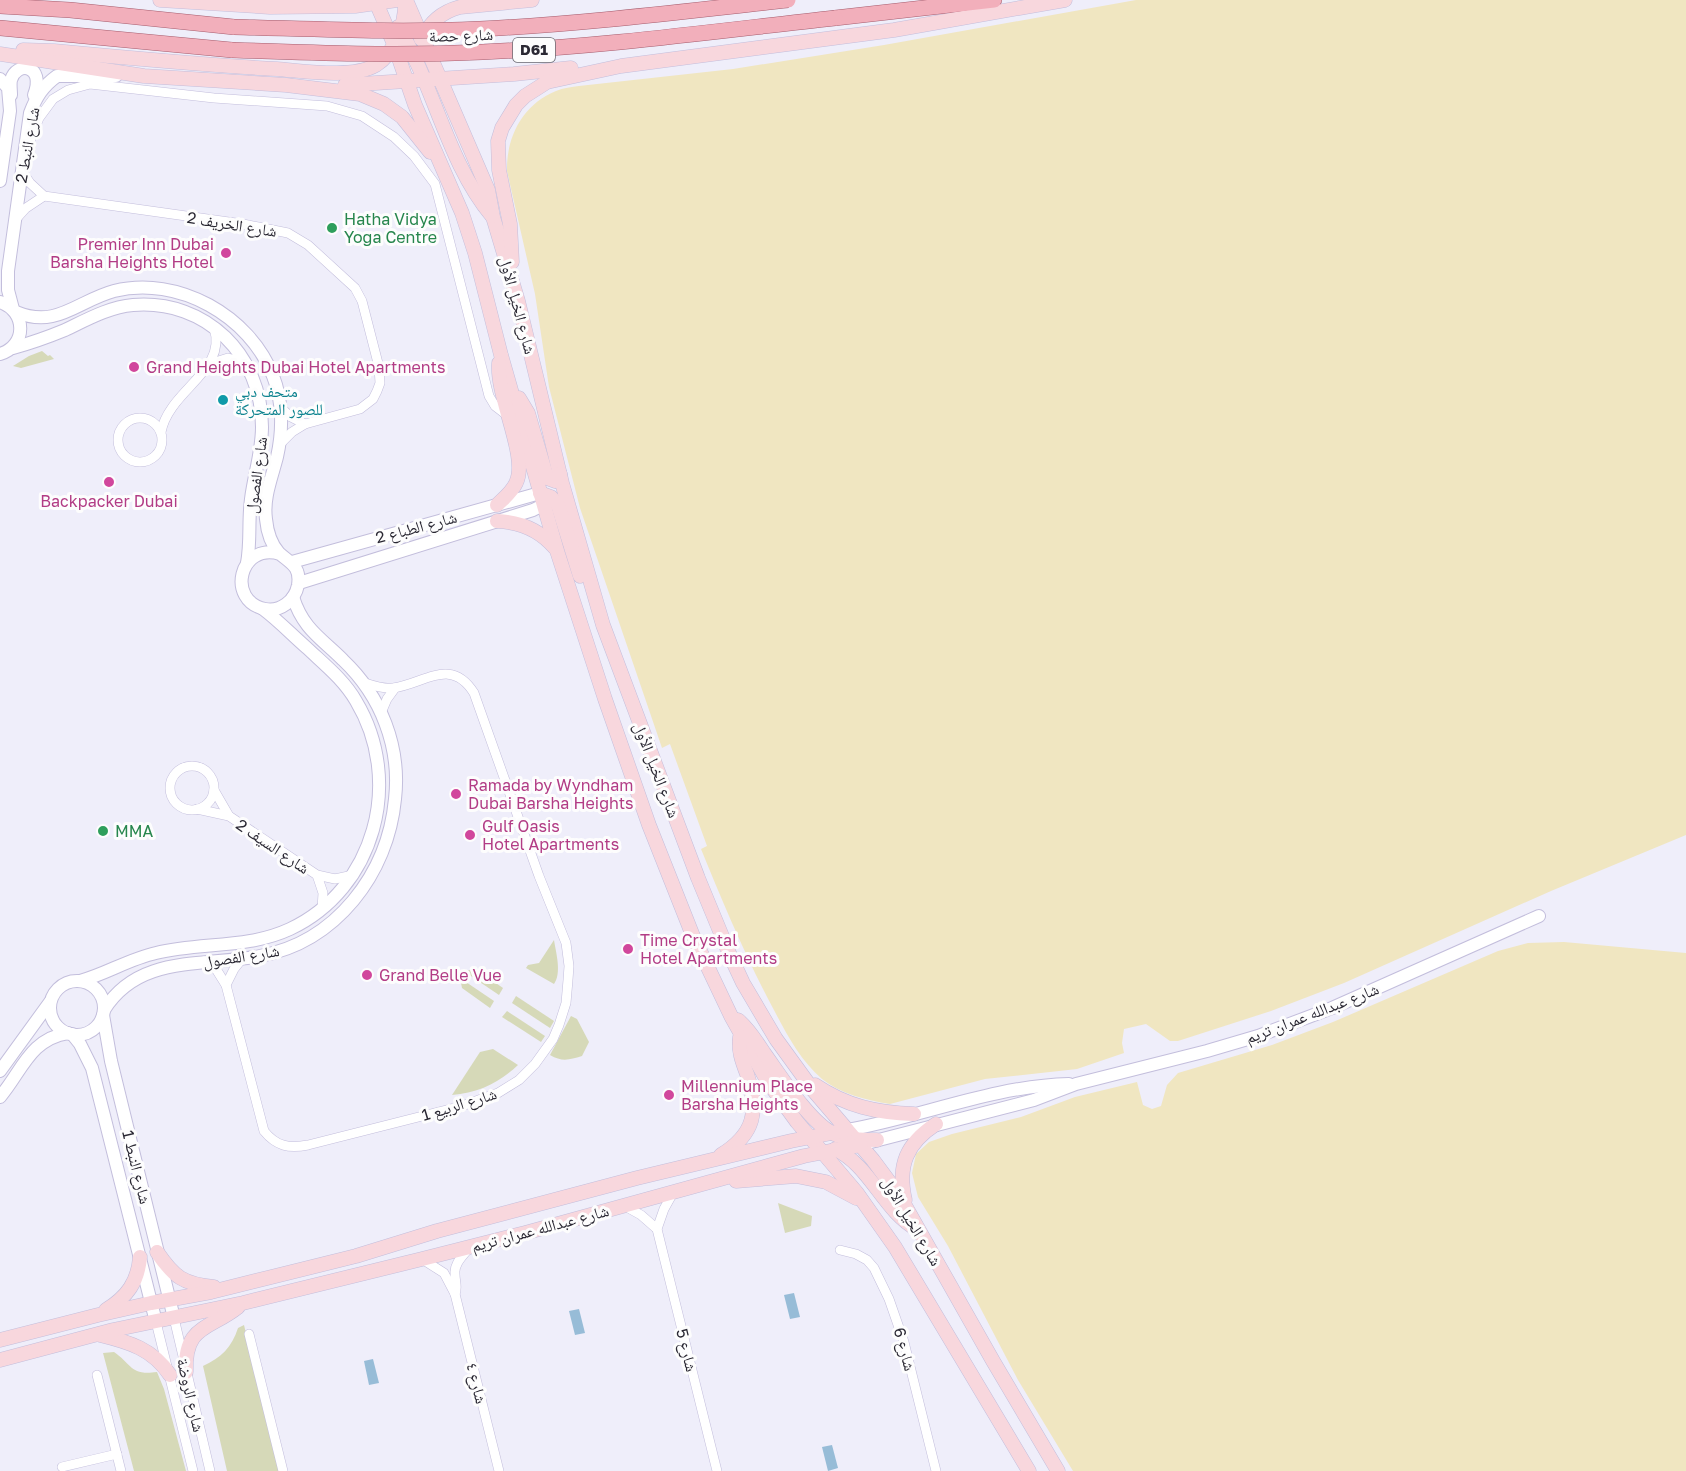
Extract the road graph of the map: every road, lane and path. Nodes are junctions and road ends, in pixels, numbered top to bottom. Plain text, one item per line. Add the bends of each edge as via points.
1 (23, 0) edge
2 (160, 0) edge
3 (288, 0) edge
4 (396, 0) edge
5 (406, 0) edge
6 (531, 0) edge
7 (788, 0) edge
8 (994, 0) edge
9 (1065, 0) edge
10 (382, 1) edge
11 (0, 6) edge
12 (270, 7) junction
13 (70, 10) junction
14 (0, 28) edge
15 (399, 34) junction
16 (418, 48) junction
17 (0, 52) edge
18 (430, 60) junction
19 (621, 66) junction
20 (144, 76) junction
21 (480, 76) junction
22 (0, 79) edge
23 (439, 79) junction
24 (413, 83) junction
25 (286, 85) junction
26 (10, 111) junction
27 (30, 113) junction
28 (25, 150) junction
29 (22, 171) junction
30 (443, 171) junction
31 (1, 174) edge
32 (44, 196) junction
33 (493, 217) junction
34 (15, 220) junction
35 (511, 273) junction
36 (0, 302) edge
37 (14, 311) junction
38 (214, 328) junction
39 (13, 348) junction
40 (0, 354) edge
41 (501, 355) junction
42 (247, 363) junction
43 (209, 364) junction
44 (513, 393) junction
45 (172, 406) junction
46 (280, 407) junction
47 (508, 416) junction
48 (145, 418) junction
49 (305, 424) junction
50 (161, 432) junction
51 (279, 445) junction
52 (561, 478) junction
53 (545, 498) junction
54 (497, 505) junction
55 (548, 520) junction
56 (497, 521) junction
57 (562, 521) junction
58 (356, 543) junction
59 (557, 551) junction
60 (280, 554) junction
61 (292, 562) junction
62 (247, 563) junction
63 (360, 564) junction
64 (298, 583) junction
65 (293, 597) junction
66 (263, 609) junction
67 (603, 625) junction
68 (365, 683) junction
69 (395, 687) junction
70 (381, 712) junction
71 (214, 790) junction
72 (197, 809) junction
73 (229, 816) junction
74 (317, 875) junction
75 (353, 875) junction
76 (322, 909) junction
77 (1539, 916) dead end
78 (242, 959) junction
79 (204, 961) junction
80 (80, 981) junction
81 (226, 985) junction
82 (53, 995) junction
83 (104, 1013) junction
84 (731, 1016) junction
85 (70, 1034) junction
86 (741, 1035) junction
87 (0, 1071) edge
88 (802, 1075) junction
89 (1076, 1084) junction
90 (0, 1097) edge
91 (914, 1114) junction
92 (936, 1124) junction
93 (849, 1137) junction
94 (811, 1140) junction
95 (877, 1140) joint
96 (838, 1150) junction
97 (823, 1152) junction
98 (714, 1159) junction
99 (863, 1172) junction
100 (843, 1175) junction
101 (716, 1180) junction
102 (674, 1191) junction
103 (623, 1205) junction
104 (864, 1205) junction
105 (906, 1205) junction
106 (657, 1228) junction
107 (918, 1230) junction
108 (470, 1247) junction
109 (840, 1250) dead end
110 (157, 1252) junction
111 (140, 1257) junction
112 (422, 1259) junction
113 (225, 1289) junction
114 (455, 1294) junction
115 (169, 1299) junction
116 (152, 1303) junction
117 (243, 1303) junction
118 (98, 1315) junction
119 (174, 1318) junction
120 (156, 1322) junction
121 (98, 1334) junction
122 (249, 1334) dead end
123 (0, 1340) edge
124 (0, 1360) edge
125 (186, 1372) junction
126 (97, 1375) dead end
127 (170, 1375) junction
128 (117, 1454) junction
129 (62, 1467) dead end
130 (121, 1471) edge
131 (194, 1471) edge
132 (210, 1471) edge
133 (283, 1471) edge
134 (499, 1471) edge
135 (717, 1471) edge
136 (936, 1471) edge
137 (1029, 1471) edge
138 (1058, 1471) edge

1 - 13 main road
2 - 12 main road
3 - 12 main road
4 - 10 main road
5 - 15 main road
5 - 16 main road, شارع الخيل الأول
6 - 16 main road via 450,10 429,25
7 - 13 main road, شارع حصة / D61, bridge via 585,22 394,32 234,27
8 - 14 main road, شارع حصة / D61, bridge via 597,45 396,55 232,50
9 - 19 main road via 894,30
10 - 12 main road via 355,6
10 - 15 main road
10 - 15 main road, شارع الخيل الأول
11 - 13 main road, شارع حصة / D61
15 - 16 main road
15 - 17 main road via 375,65 342,72 54,51
15 - 24 main road, شارع الخيل الأول
16 - 18 main road, شارع الخيل الأول
16 - 24 main road
17 - 20 main road
18 - 21 main road via 451,72
18 - 23 main road, شارع الخيل الأول
19 - 21 main road
19 - 35 main road via 547,82 525,96 508,116 498,141 498,155 510,224
20 - 25 main road
20 - 27 street, شارع النبط 2 via 57,76 40,92
21 - 23 main road
22 - 26 street, شارع النبط 2 via 8,88
23 - 24 main road
23 - 33 main road, شارع الخيل الأول via 483,176
24 - 25 main road
24 - 30 main road, شارع الخيل الأول
24 - 33 main road
25 - 30 main road via 360,94 384,104 410,125
26 - 27 street via 11,79 18,70 29,68 39,81
26 - 31 street, شارع النبط 2
27 - 28 street, شارع النبط 2
28 - 29 street, شارع النبط 2
28 - 47 street via 39,118 54,99 90,84 327,106 362,116 404,146 435,184 489,396
29 - 32 street
29 - 34 street, شارع النبط 2
30 - 41 main road, شارع الخيل الأول via 475,253
32 - 34 street
32 - 49 street, شارع الخريف 2 via 282,231 308,245 360,295 380,374 377,392 366,405
33 - 35 main road, شارع الخيل الأول
34 - 37 street, شارع النبط 2 via 7,280
35 - 52 main road, شارع الخيل الأول
36 - 37 street, شارع الفصول
37 - 39 street, شارع النبط 2 via 21,327
37 - 46 street, شارع الفصول via 34,318 53,317 101,296 130,289 160,289 189,296 222,313 250,338 274,377
38 - 39 street, شارع الفصول via 172,308 132,305
38 - 42 street, شارع الفصول
38 - 43 street via 217,347
39 - 40 street, شارع الفصول
41 - 44 main road, شارع الخيل الأول
41 - 47 main road via 499,379
42 - 43 street via 228,358
42 - 62 street, شارع الفصول via 259,396 262,428 250,502
43 - 45 street
44 - 52 main road via 528,413 547,478
44 - 53 main road, شارع الخيل الأول
45 - 48 street
45 - 50 street
46 - 49 street
46 - 51 street, شارع الفصول
47 - 54 main road via 520,469 516,484
48 - 50 street
48 - 50 street via 133,419 121,429 118,444 126,458 138,462 152,459 161,447
49 - 51 street, شارع الخريف 2
51 - 60 street, شارع الفصول via 265,515
52 - 53 main road
52 - 67 main road, شارع الخيل الأول
53 - 54 street, شارع الطباع 2
53 - 55 main road, شارع الخيل الأول
53 - 56 street, شارع الطباع 2 via 533,510
53 - 57 main road via 558,505
54 - 58 street, شارع الطباع 2
55 - 57 main road via 554,512
55 - 59 main road, شارع الخيل الأول
56 - 59 main road via 531,529
56 - 63 street, شارع الطباع 2
57 - 67 main road via 586,596
58 - 61 street, شارع الطباع 2
58 - 63 street via 350,553
59 - 84 main road, شارع الخيل الأول via 649,825 693,936
60 - 61 street
60 - 62 street via 262,553
61 - 64 street
62 - 66 street via 241,577 243,591 251,603
63 - 64 street, شارع الطباع 2
64 - 65 street
65 - 66 street via 283,606
65 - 68 street, شارع الفصول via 306,625
66 - 75 street, شارع الفصول via 343,682 372,733 380,798 370,841
67 - 88 main road, شارع الخيل الأول via 729,953 759,1011
68 - 69 street, شارع الربيع 1
68 - 70 street, شارع الفصول
69 - 70 street
69 - 81 street, شارع الربيع 1 via 448,674 463,680 474,693 566,943 567,995 553,1039 519,1080 487,1098 308,1145 284,1146 269,1138 260,1123
70 - 78 street, شارع الفصول via 394,751 396,798 386,844 368,883 341,914 306,939 275,952
71 - 72 street via 208,802
71 - 72 street via 211,777 199,767 189,766 176,774 171,785 175,801 185,808
71 - 73 street, شارع السيف 2
72 - 73 street, شارع السيف 2
73 - 74 street, شارع السيف 2
74 - 75 street, شارع السيف 2 via 335,879
74 - 76 street, شارع السيف 2 via 323,893
75 - 76 street, شارع الفصول
76 - 80 street, شارع الفصول via 268,938 156,953
77 - 89 street, شارع عبدالله عمران تريم via 1283,1027
78 - 79 street, شارع الفصول
78 - 81 street
79 - 81 street, شارع الربيع 1 via 216,969
79 - 83 street, شارع الفصول via 138,977 118,991
80 - 82 street via 64,984
80 - 83 street via 98,991
82 - 85 street via 51,1014 57,1026
82 - 87 street
83 - 85 street via 88,1033
83 - 110 street, شارع النبط 1 via 111,1061
84 - 86 main road, شارع الخيل الأول
84 - 93 main road via 747,1029 814,1118
85 - 90 street via 39,1044
85 - 111 street, شارع النبط 1 via 92,1068
86 - 94 main road, شارع الخيل الأول via 768,1082
86 - 98 main road via 740,1055 753,1092 753,1116 742,1139
88 - 91 main road via 827,1094 856,1107
88 - 93 main road, شارع الخيل الأول
89 - 91 street, شارع عبدالله عمران تريم via 1011,1090
89 - 92 street, شارع عبدالله عمران تريم via 1042,1098
91 - 93 street, شارع عبدالله عمران تريم
92 - 95 street, شارع عبدالله عمران تريم
92 - 105 main road via 917,1139 905,1158 902,1182
93 - 94 main road, شارع عبدالله عمران تريم
93 - 95 main road
93 - 96 main road, شارع عبدالله عمران تريم
93 - 105 main road, شارع الخيل الأول
94 - 96 main road
94 - 97 main road, شارع الخيل الأول
94 - 98 main road, شارع عبدالله عمران تريم
96 - 97 main road, شارع عبدالله عمران تريم
96 - 99 main road
97 - 100 main road, شارع الخيل الأول
97 - 101 main road, شارع عبدالله عمران تريم
98 - 113 main road, شارع عبدالله عمران تريم
99 - 100 main road via 847,1161 841,1166
99 - 107 main road via 892,1210
100 - 104 main road, شارع الخيل الأول
101 - 102 main road, شارع عبدالله عمران تريم
101 - 104 main road via 812,1178 840,1188
102 - 103 main road, شارع عبدالله عمران تريم
102 - 106 street
103 - 106 street
103 - 108 main road, شارع عبدالله عمران تريم
104 - 137 main road, شارع الخيل الأول via 895,1247
105 - 107 main road, شارع الخيل الأول
106 - 135 street, شارع 5
107 - 138 main road, شارع الخيل الأول
108 - 112 main road, شارع عبدالله عمران تريم
108 - 114 street, شارع ٤ via 455,1269
109 - 136 street, شارع 6 via 867,1260 889,1299 904,1342
110 - 113 main road via 172,1272 186,1282
110 - 115 street, شارع النبط 1
111 - 116 street, شارع النبط 1
111 - 118 main road via 132,1286 122,1299
112 - 114 street, شارع ٤ via 444,1273
112 - 117 main road, شارع عبدالله عمران تريم
113 - 115 main road, شارع عبدالله عمران تريم
114 - 134 street, شارع ٤
115 - 116 main road, شارع عبدالله عمران تريم
115 - 119 street, شارع النبط 1
116 - 118 main road, شارع عبدالله عمران تريم
116 - 120 street, شارع النبط 1
117 - 119 main road, شارع عبدالله عمران تريم
117 - 125 main road via 195,1335 187,1354
118 - 123 main road, شارع عبدالله عمران تريم
119 - 120 main road, شارع عبدالله عمران تريم
119 - 125 street, شارع الروضة
120 - 121 main road, شارع عبدالله عمران تريم
120 - 127 street, شارع الروضة
121 - 124 main road, شارع عبدالله عمران تريم
121 - 127 main road via 145,1349
122 - 133 street
125 - 132 street, شارع الروضة
126 - 128 street
127 - 131 street, شارع الروضة
128 - 129 street
128 - 130 street

